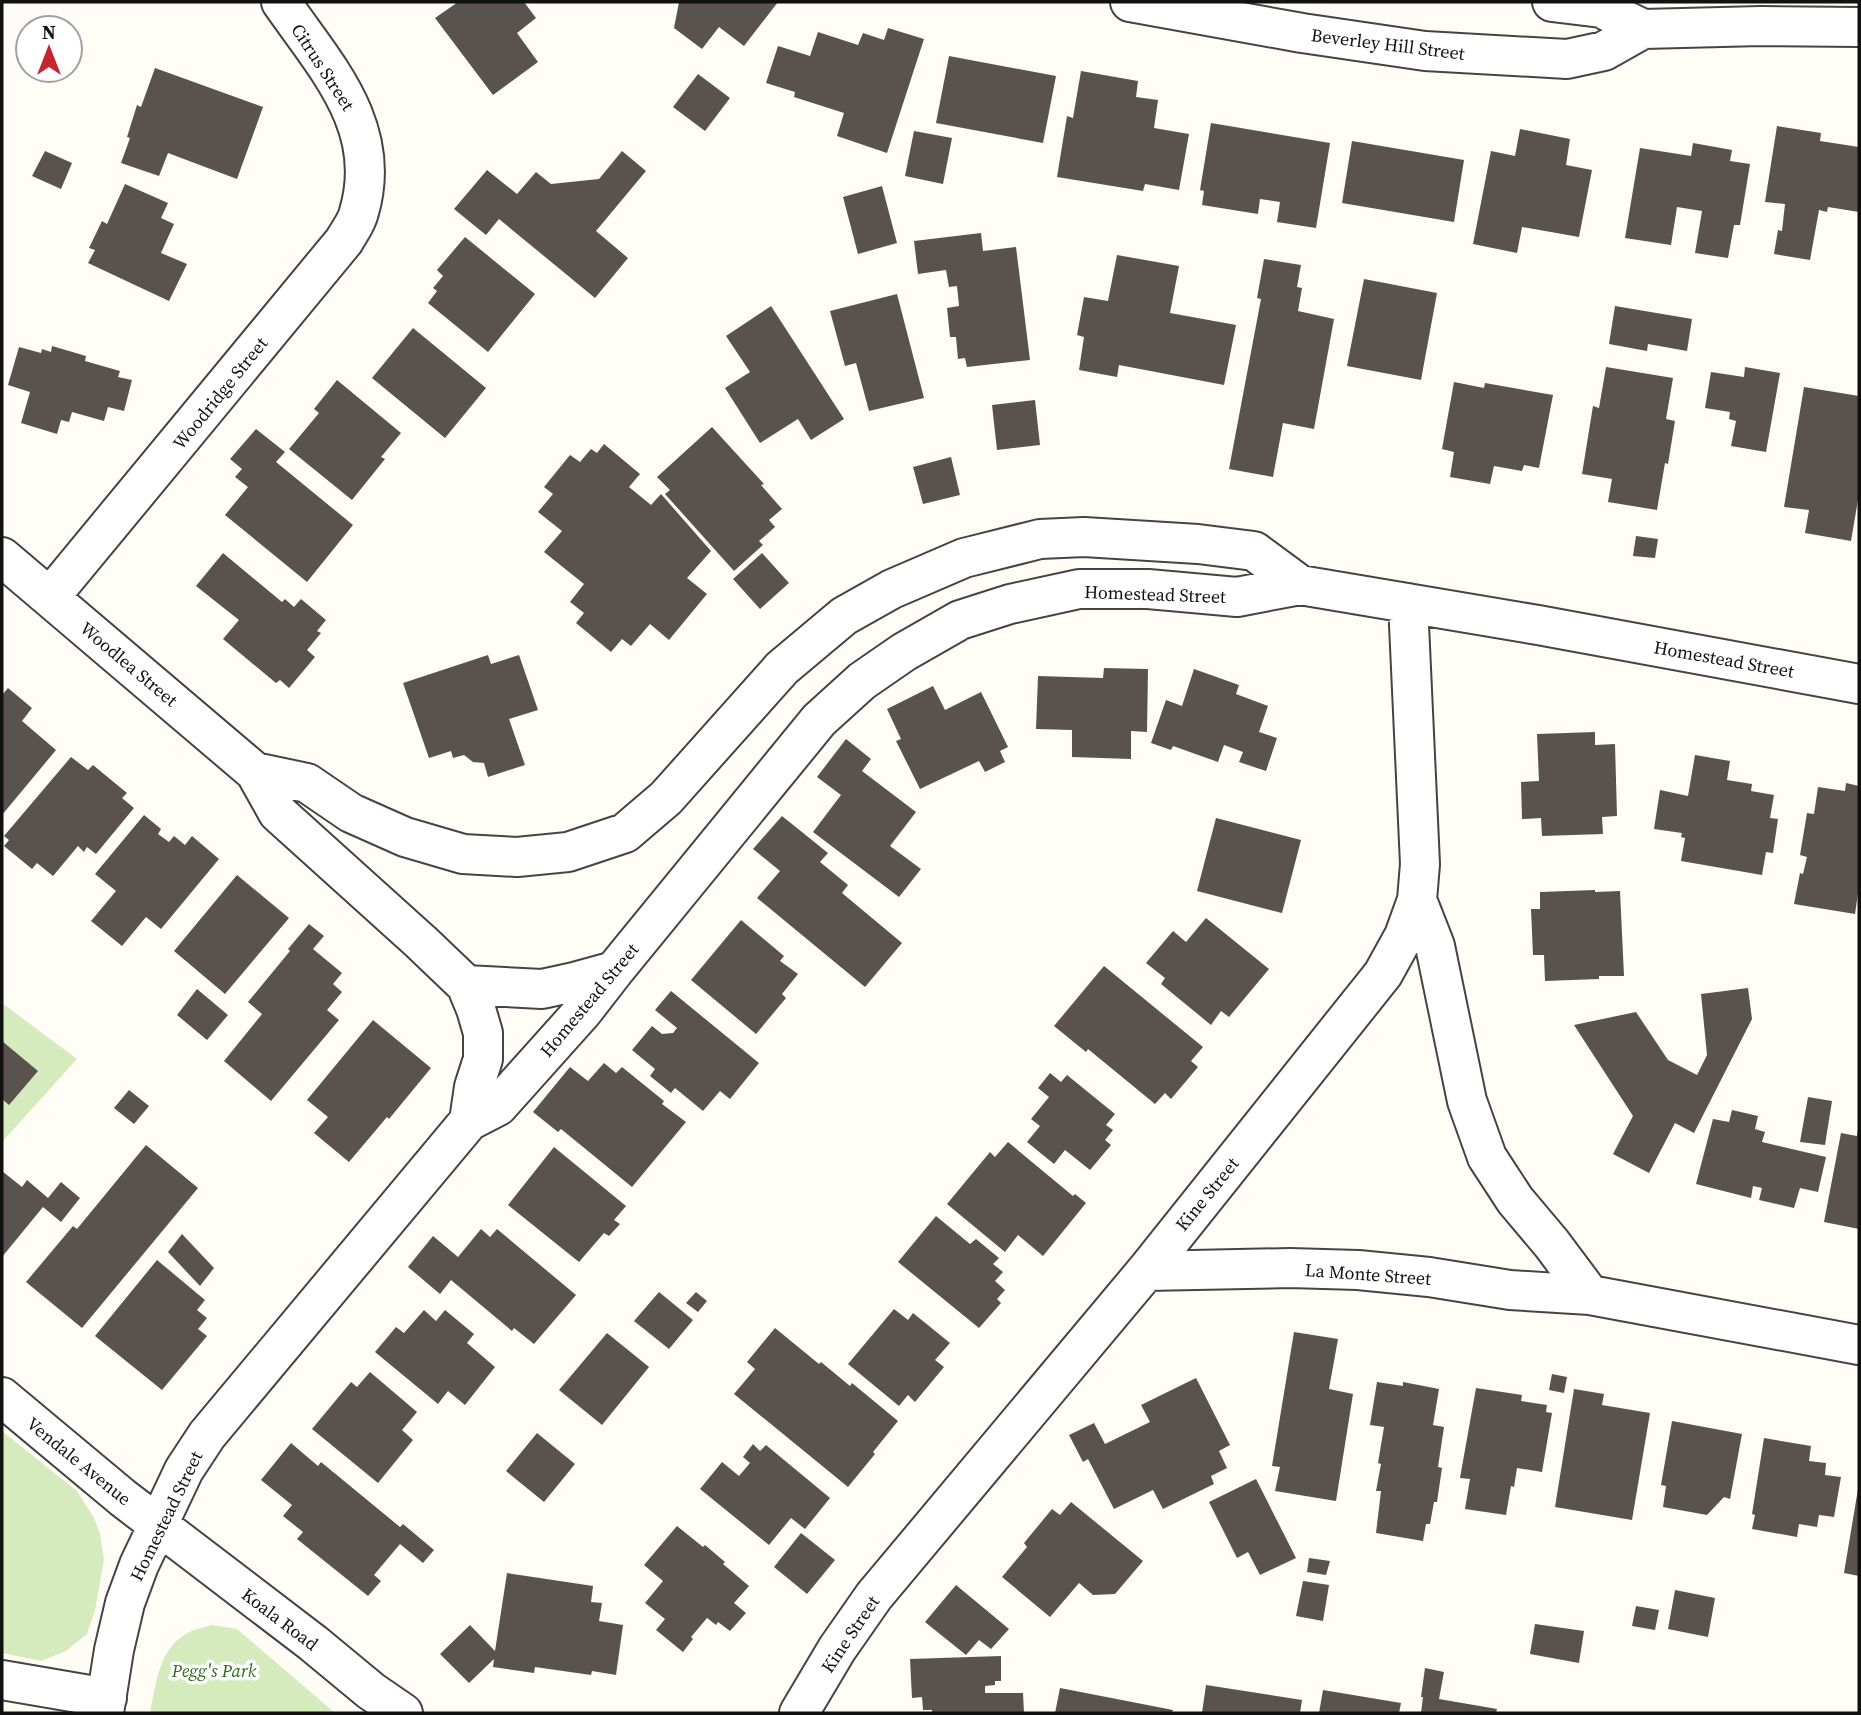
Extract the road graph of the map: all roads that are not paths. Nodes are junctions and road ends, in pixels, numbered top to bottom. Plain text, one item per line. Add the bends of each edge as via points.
1 (281, 2) edge
2 (1130, 2) edge
3 (1552, 2) edge
4 (1859, 27) edge
5 (1643, 29) junction
6 (367, 176) joint
7 (2, 557) edge
8 (1300, 585) junction
9 (50, 597) junction
10 (1408, 603) junction
11 (1859, 684) edge
12 (255, 772) junction
13 (517, 857) joint
14 (1417, 900) junction
15 (614, 971) junction
16 (466, 985) junction
17 (469, 1121) junction
18 (1146, 1271) junction
19 (1590, 1295) junction
20 (1859, 1345) edge
21 (2, 1397) edge
22 (158, 1524) junction
23 (2, 1680) edge
24 (105, 1706) edge
25 (403, 1713) edge
26 (799, 1713) edge

1 - 6 street, Citrus Street via 354,113
2 - 5 street, Beverley Hill Street via 1425,51 1567,59 1604,51
3 - 5 street, Beverley Hill Street via 1601,8
4 - 5 street, Beverley Hill Street
6 - 9 street, Woodridge Street via 359,215 344,241
7 - 9 street, Woodlea Street
8 - 10 street, Homestead Street
8 - 13 street, Homestead Street via 1254,551 1198,544 1040,539 964,558 844,616 782,668 666,798 625,833 568,852
8 - 15 street, Homestead Street via 1237,597 1079,589 1010,604 949,626 862,681 819,720
9 - 12 street, Woodlea Street
10 - 11 street, Homestead Street
10 - 14 street, Kine Street via 1420,864
12 - 13 street, Woodlea Street via 307,783 351,813 405,837 463,854
12 - 16 street, Woodlea Street via 278,813
14 - 18 street, Kine Street via 1383,974
14 - 19 street via 1435,946 1467,1101 1487,1157
15 - 16 street via 542,989
15 - 17 street, Homestead Street via 498,1106
16 - 17 street, Woodlea Street via 483,1032 483,1059
17 - 22 street, Homestead Street via 207,1435
18 - 19 street, La Monte Street via 1358,1270 1510,1290
18 - 26 street, Kine Street via 874,1596
19 - 20 street, La Monte Street
21 - 22 street, Vendale Avenue
22 - 24 street, Homestead Street via 125,1604
22 - 25 street, Koala Road
23 - 24 street

